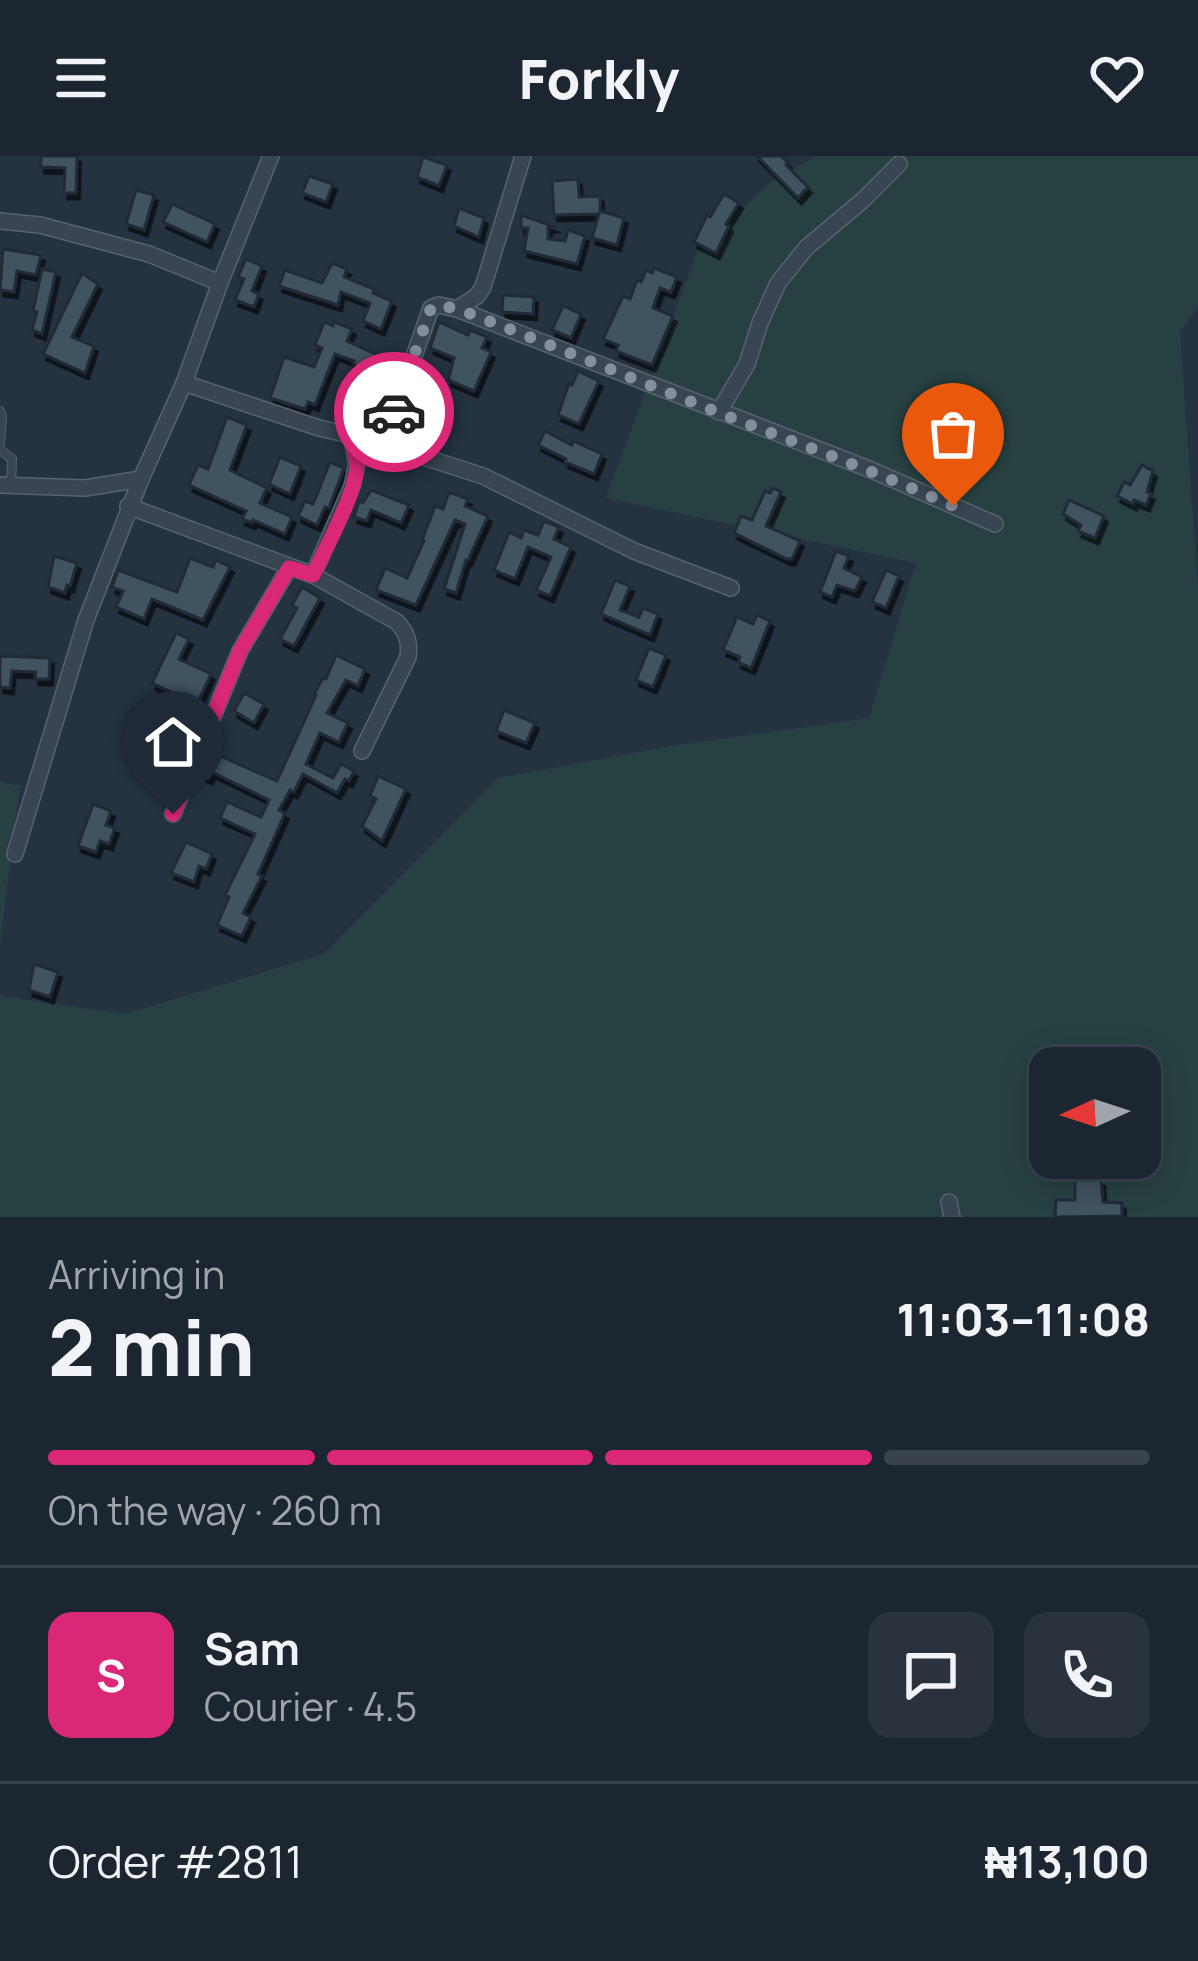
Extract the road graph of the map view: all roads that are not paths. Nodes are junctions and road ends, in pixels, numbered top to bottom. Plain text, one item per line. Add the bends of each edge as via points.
1 (271, 156) edge
2 (524, 156) edge
3 (899, 164) dead end
4 (0, 221) edge
5 (220, 283) junction
6 (458, 309) junction
7 (184, 383) junction
8 (0, 411) edge
9 (719, 412) junction
10 (359, 438) junction
11 (0, 447) edge
12 (141, 479) junction
13 (5, 485) edge
14 (128, 506) junction
15 (995, 524) dead end
16 (289, 568) junction
17 (313, 575) junction
18 (731, 588) dead end
19 (362, 751) dead end
20 (173, 814) dead end
21 (15, 854) dead end

1 - 5 street
2 - 6 street via 483,287
3 - 9 street via 778,283
4 - 5 street via 149,254
5 - 7 street
6 - 9 street
6 - 10 street via 431,308 395,410 385,428
7 - 10 street
7 - 12 street
8 - 11 lane
9 - 15 street
10 - 17 street via 352,486
10 - 18 street via 502,484
11 - 13 lane via 12,459
12 - 13 street via 85,488
12 - 14 street
14 - 16 street
14 - 21 street
16 - 17 street
16 - 20 street via 240,651
17 - 19 street via 397,622 410,645

